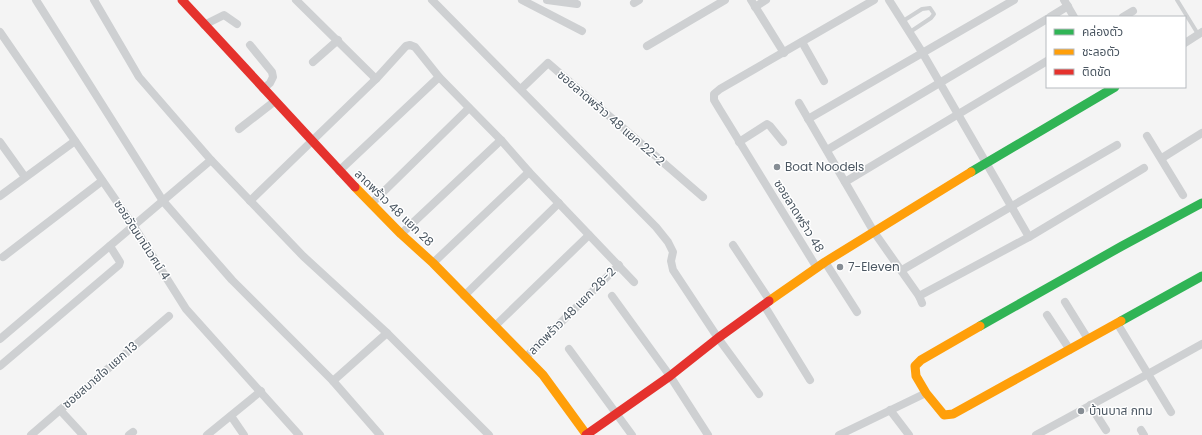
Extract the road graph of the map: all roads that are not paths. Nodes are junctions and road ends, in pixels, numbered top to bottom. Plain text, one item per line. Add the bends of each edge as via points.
1 (36, 0) edge
2 (94, 0) edge
3 (182, 0) edge
4 (296, 0) edge
5 (432, 0) edge
6 (522, 0) edge
7 (547, 0) edge
8 (725, 0) edge
9 (766, 0) edge
10 (890, 0) edge
11 (1014, 0) edge
12 (1177, 0) edge
13 (871, 1) edge
14 (753, 3) edge
15 (1066, 3) edge
16 (577, 4) dead end
17 (1133, 11) dead end
18 (1051, 16) edge
19 (1073, 16) edge
20 (1125, 16) edge
21 (1046, 20) edge
22 (903, 21) junction
23 (237, 24) dead end
24 (204, 25) junction
25 (582, 31) dead end
26 (0, 32) edge
27 (910, 32) junction
28 (1200, 33) edge
29 (338, 40) junction
30 (802, 42) junction
31 (1186, 42) edge
32 (250, 45) dead end
33 (647, 46) dead end
34 (922, 52) junction
35 (784, 53) junction
36 (314, 62) dead end
37 (1046, 62) edge
38 (439, 77) junction
39 (376, 79) junction
40 (824, 82) dead end
41 (940, 83) junction
42 (1112, 88) edge
43 (263, 89) junction
44 (521, 89) junction
45 (275, 101) junction
46 (799, 103) dead end
47 (469, 108) junction
48 (958, 113) junction
49 (808, 119) junction
50 (239, 129) dead end
51 (1202, 133) edge
52 (1148, 136) dead end
53 (501, 140) junction
54 (75, 141) junction
55 (311, 141) junction
56 (0, 142) edge
57 (739, 142) junction
58 (783, 142) dead end
59 (1117, 145) dead end
60 (827, 150) junction
61 (1162, 158) junction
62 (211, 160) junction
63 (986, 163) junction
64 (1144, 168) dead end
65 (339, 171) junction
66 (529, 172) junction
67 (25, 177) junction
68 (102, 181) junction
69 (845, 182) junction
70 (1183, 195) dead end
71 (0, 196) edge
72 (703, 198) dead end
73 (163, 201) junction
74 (250, 201) junction
75 (559, 203) junction
76 (1202, 203) edge
77 (371, 204) junction
78 (1011, 206) junction
79 (133, 226) junction
80 (874, 232) junction
81 (400, 234) junction
82 (589, 235) junction
83 (1029, 237) junction
84 (733, 245) dead end
85 (110, 246) junction
86 (3, 257) dead end
87 (825, 262) junction
88 (433, 263) junction
89 (619, 265) junction
90 (817, 268) junction
91 (902, 270) junction
92 (1202, 276) edge
93 (634, 282) dead end
94 (464, 296) junction
95 (612, 296) dead end
96 (1065, 302) dead end
97 (767, 303) junction
98 (857, 312) dead end
99 (1047, 315) dead end
100 (169, 316) dead end
101 (1117, 323) junction
102 (495, 326) junction
103 (387, 333) junction
104 (718, 338) junction
105 (0, 339) edge
106 (1088, 339) junction
107 (1202, 344) edge
108 (569, 349) dead end
109 (1070, 350) junction
110 (526, 357) junction
111 (0, 366) edge
112 (1148, 374) junction
113 (670, 376) junction
114 (810, 380) dead end
115 (333, 381) junction
116 (261, 391) junction
117 (926, 393) junction
118 (759, 394) dead end
119 (1090, 405) junction
120 (60, 410) junction
121 (890, 410) junction
122 (1171, 412) dead end
123 (616, 413) junction
124 (230, 416) junction
125 (1106, 430) dead end
126 (1039, 434) edge
127 (31, 435) edge
128 (83, 435) edge
129 (207, 435) edge
130 (244, 435) edge
131 (299, 435) edge
132 (380, 435) edge
133 (489, 435) edge
134 (586, 435) edge
135 (632, 435) edge
136 (708, 435) edge
137 (839, 435) edge
138 (909, 435) edge

1 - 73 street
2 - 62 street via 139,78
3 - 24 street, ลาดพร้าว 48 แยก 28
4 - 29 street
5 - 44 street
6 - 25 street
7 - 16 street
8 - 33 street
9 - 14 street
10 - 22 street
11 - 34 street
12 - 28 lane
13 - 30 street
14 - 35 street
15 - 18 street
15 - 19 street
17 - 20 street
21 - 41 street
22 - 27 street
22 - 27 lane via 922,9 933,10 931,18
23 - 24 street via 224,16
24 - 43 street, ลาดพร้าว 48 แยก 28
26 - 54 street, ซอยวัฒนานิเวศน์ 4
27 - 34 street
28 - 31 street
29 - 36 street
29 - 39 street
30 - 35 street
30 - 40 street
32 - 43 street via 272,72 270,83
34 - 41 street
34 - 49 street
35 - 57 street, ซอยลาดพร้าว 48 via 714,94 714,100
37 - 48 street
38 - 39 street via 410,45 406,46
38 - 47 street
38 - 65 street
39 - 55 street
41 - 48 street
41 - 60 street
42 - 63 street
43 - 45 street, ลาดพร้าว 48 แยก 28
44 - 72 street, ซอยลาดพร้าว 48 แยก 22-2 via 548,63
44 - 104 street via 668,242 673,252 673,270
45 - 50 street
45 - 55 street, ลาดพร้าว 48 แยก 28
46 - 49 street
47 - 53 street
47 - 77 street
48 - 63 street
48 - 69 street
49 - 60 street
51 - 61 street
52 - 61 street
53 - 66 street
53 - 81 street
54 - 67 street
54 - 68 street, ซอยวัฒนานิเวศน์ 4
55 - 65 street, ลาดพร้าว 48 แยก 28
55 - 74 street
56 - 67 street
57 - 58 street via 767,124
57 - 90 street, ซอยลาดพร้าว 48
59 - 78 street
60 - 69 street
61 - 70 street
62 - 73 street
62 - 74 street
63 - 78 street
63 - 80 street
64 - 83 street
65 - 77 street, ลาดพร้าว 48 แยก 28
66 - 75 street
66 - 88 street
67 - 71 street
68 - 79 street, ซอยวัฒนานิเวศน์ 4
68 - 86 street
69 - 80 street
73 - 79 street
73 - 115 street via 232,280
74 - 103 street via 303,256
75 - 82 street
75 - 94 street
76 - 117 street via 921,360 915,366 916,376
77 - 81 street, ลาดพร้าว 48 แยก 28
78 - 83 street
78 - 91 street
79 - 85 street
79 - 116 street, ซอยวัฒนานิเวศน์ 4 via 186,309
80 - 87 street
80 - 91 street
81 - 88 street, ลาดพร้าว 48 แยก 28
82 - 89 street
82 - 102 street
83 - 91 street via 921,299
84 - 97 street
85 - 105 street
85 - 111 street via 119,259 119,265
87 - 90 street
87 - 98 street
88 - 94 street, ลาดพร้าว 48 แยก 28
89 - 93 street
89 - 110 street, ลาดพร้าว 48 แยก 28-2
90 - 97 street, ซอยลาดพร้าว 48
92 - 101 street
94 - 102 street, ลาดพร้าว 48 แยก 28
95 - 113 street
96 - 106 street
97 - 104 street, ซอยลาดพร้าว 48
97 - 114 street
99 - 109 street
100 - 120 street, ซอยสบายใจ แยก 13
101 - 106 street
101 - 112 street
102 - 110 street, ลาดพร้าว 48 แยก 28
103 - 115 street
103 - 133 street
104 - 113 street, ซอยลาดพร้าว 48
104 - 118 street
106 - 109 street
107 - 112 street
108 - 123 street
109 - 117 street via 953,414 944,415
110 - 134 street, ลาดพร้าว 48 แยก 28 via 549,381
112 - 119 street
112 - 122 street
113 - 123 street, ซอยลาดพร้าว 48
113 - 136 street
115 - 132 street
116 - 124 street
116 - 131 street, ซอยวัฒนานิเวศน์ 4
117 - 121 street
119 - 125 street
119 - 126 street
120 - 127 street, ซอยสบายใจ แยก 13
120 - 128 street
121 - 137 street
121 - 138 street
123 - 134 street, ซอยลาดพร้าว 48
123 - 135 street
124 - 129 street
124 - 130 street

